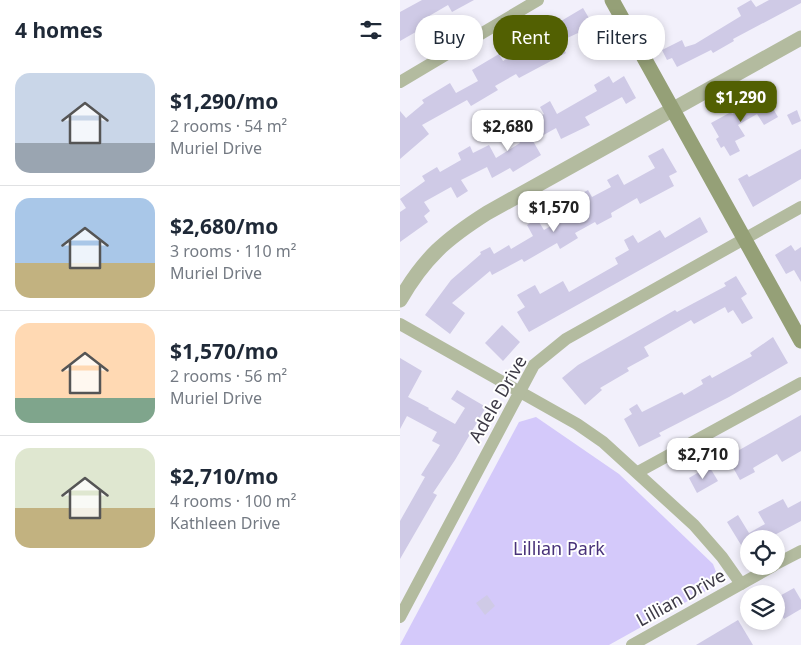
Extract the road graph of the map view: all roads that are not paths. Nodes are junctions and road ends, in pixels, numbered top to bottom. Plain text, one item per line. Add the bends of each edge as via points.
1 (538, 0) edge
2 (612, 0) edge
3 (801, 38) edge
4 (400, 82) edge
5 (673, 109) junction
6 (801, 208) edge
7 (745, 239) junction
8 (400, 300) edge
9 (400, 324) edge
10 (801, 341) edge
11 (801, 383) edge
12 (519, 392) junction
13 (638, 472) junction
14 (801, 551) edge
15 (785, 559) edge
16 (757, 575) edge
17 (741, 584) junction
18 (400, 617) edge
19 (632, 645) edge

1 - 4 street
2 - 5 main road
3 - 5 street
5 - 7 main road
5 - 8 street via 459,231 414,275
6 - 7 street, Adele Drive
7 - 10 main road
7 - 12 street, Adele Drive via 566,339 534,365
9 - 12 street
11 - 13 street
12 - 13 street via 603,442
12 - 18 street, Adele Drive
13 - 17 street via 694,525
14 - 15 street
16 - 17 street, Lillian Drive
17 - 19 street, Lillian Drive

